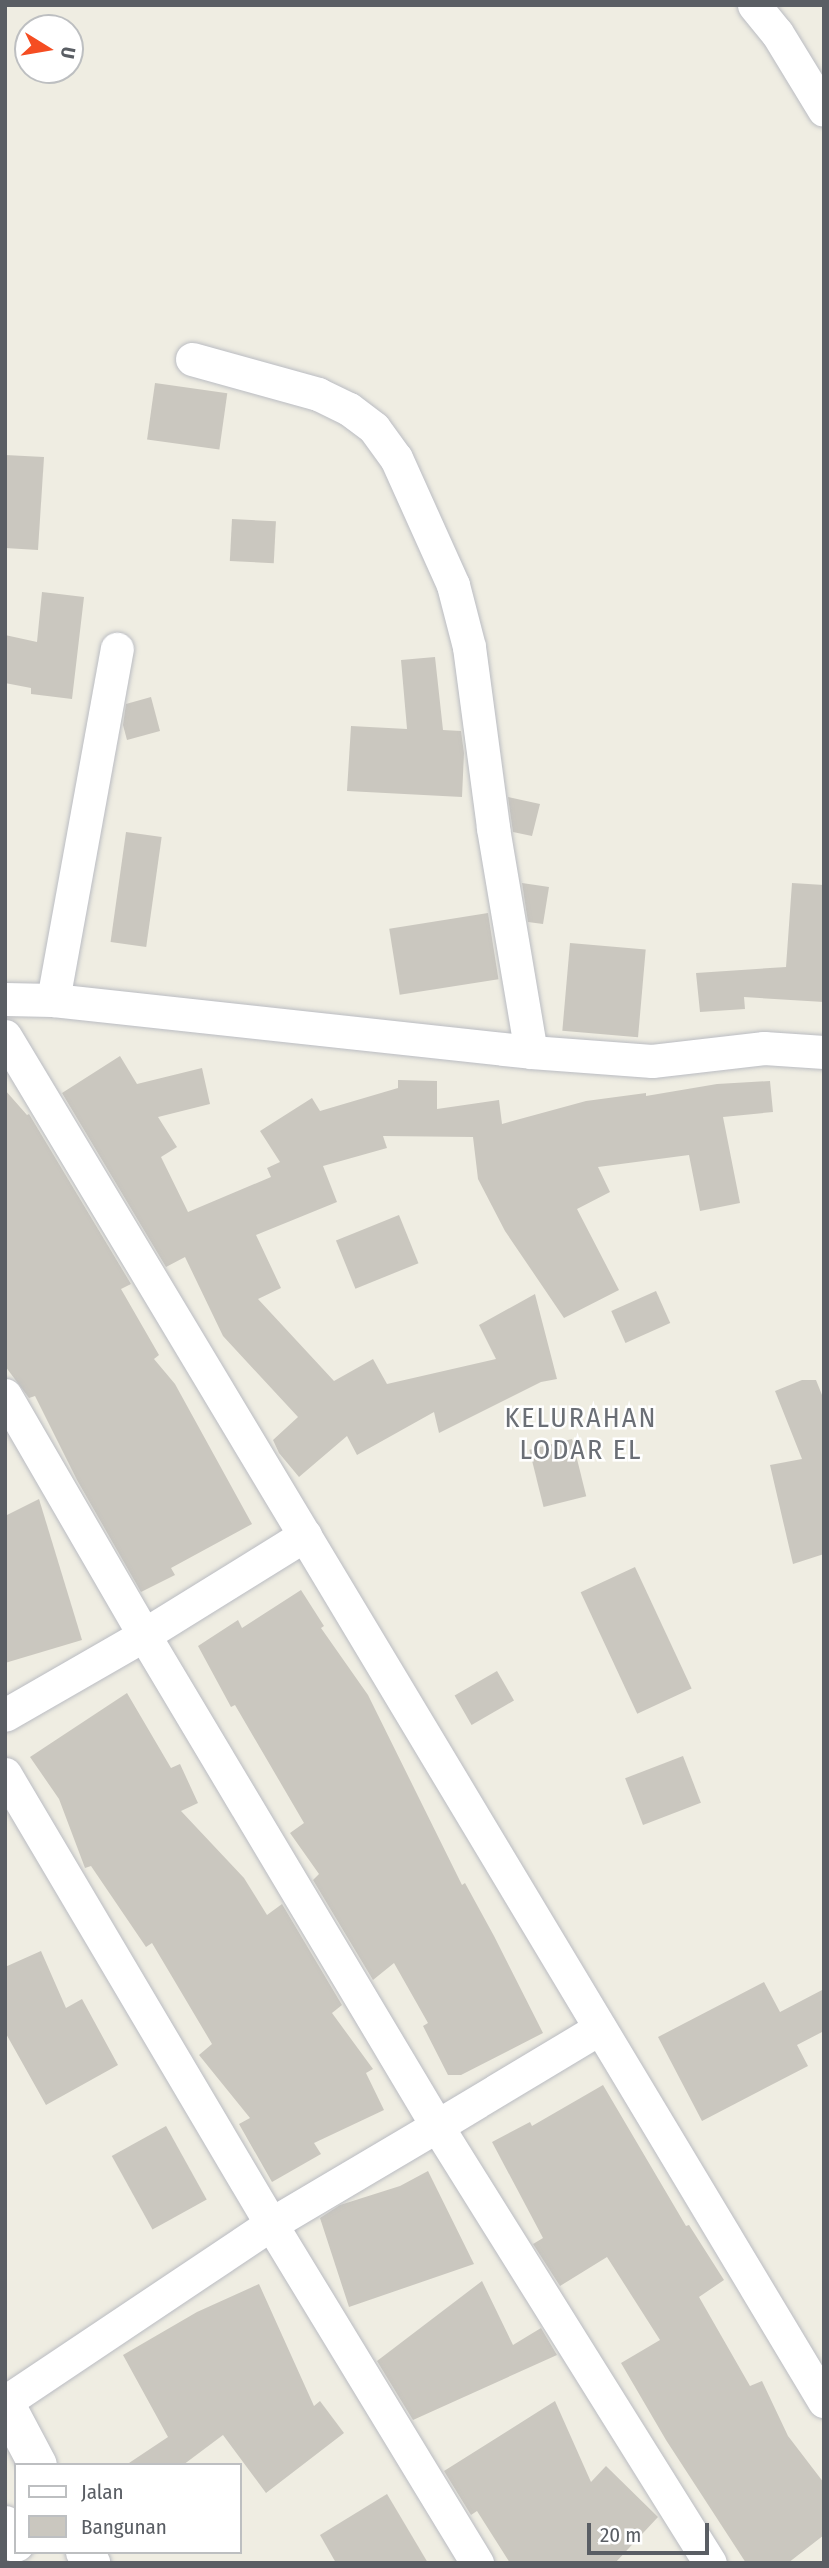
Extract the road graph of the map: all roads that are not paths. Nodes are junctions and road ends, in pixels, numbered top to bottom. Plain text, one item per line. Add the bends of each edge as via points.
1 (754, 5) edge
2 (824, 110) edge
3 (192, 359) dead end
4 (117, 649) dead end
5 (5, 999) edge
6 (53, 1000) junction
7 (5, 1036) edge
8 (531, 1052) junction
9 (824, 1052) edge
10 (5, 1395) edge
11 (305, 1535) junction
12 (144, 1635) junction
13 (5, 1715) edge
14 (5, 1774) edge
15 (600, 2028) junction
16 (437, 2126) junction
17 (271, 2224) junction
18 (824, 2400) edge
19 (5, 2403) edge
20 (37, 2463) edge
21 (477, 2563) edge
22 (710, 2563) edge

1 - 2 street
3 - 8 street via 318,394 349,409 374,428 396,458 453,585 469,647 493,828
4 - 6 street
5 - 6 street
6 - 8 street
7 - 11 street
8 - 9 street via 652,1061 764,1048
10 - 12 street
11 - 12 street
11 - 15 street
12 - 13 street
12 - 16 street
14 - 17 street
15 - 16 street
15 - 18 street
16 - 17 street
16 - 22 street
17 - 19 street
17 - 21 street
19 - 20 main road

